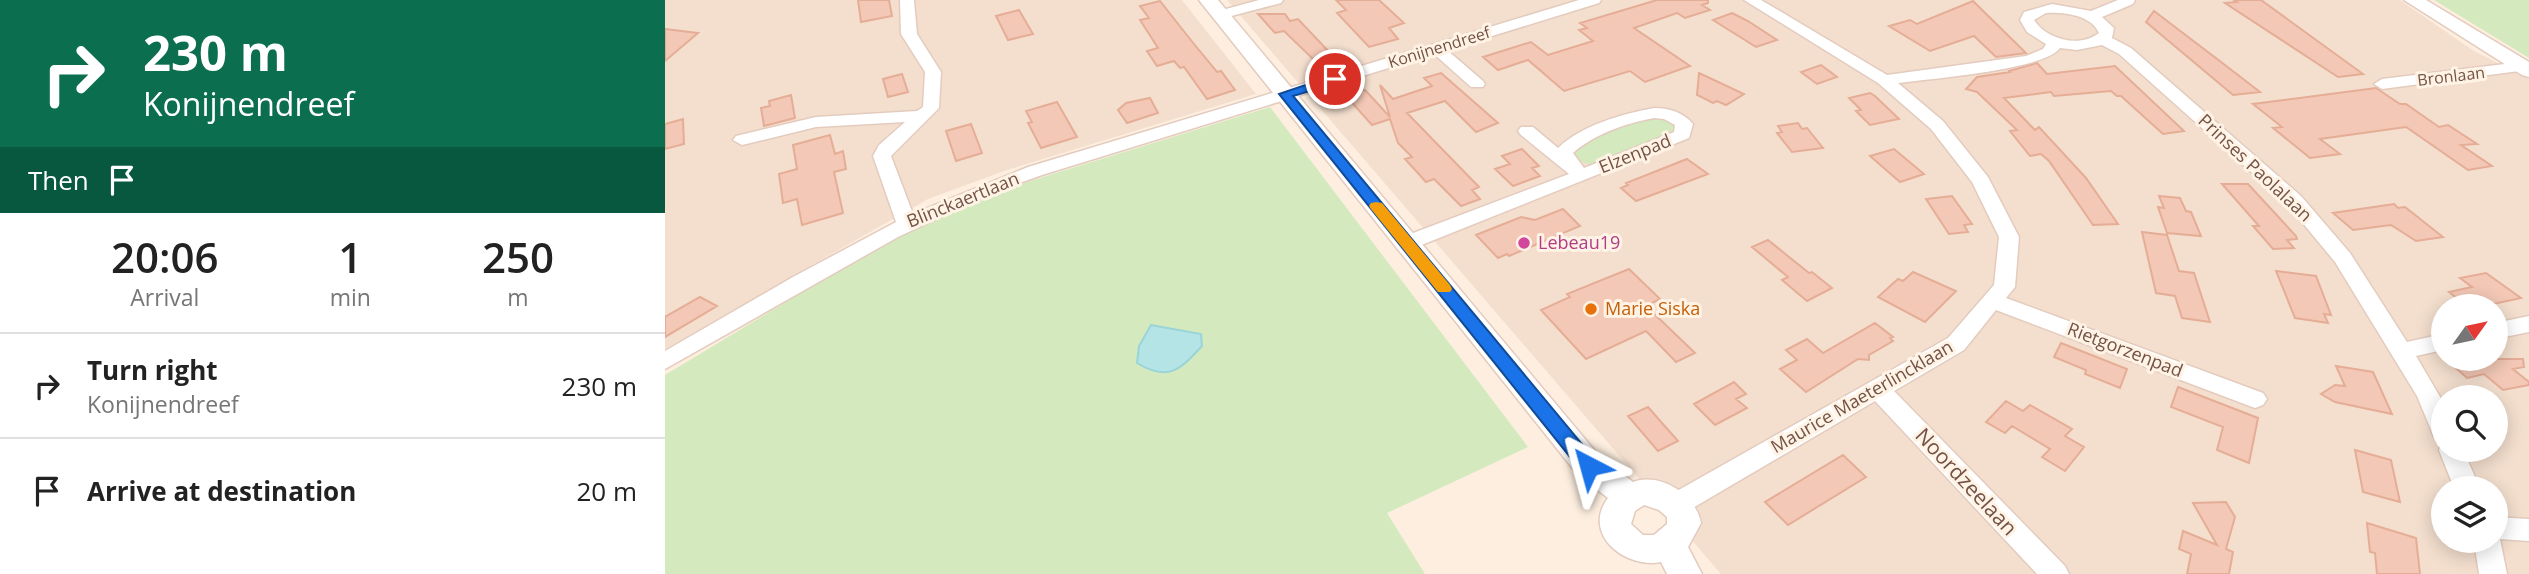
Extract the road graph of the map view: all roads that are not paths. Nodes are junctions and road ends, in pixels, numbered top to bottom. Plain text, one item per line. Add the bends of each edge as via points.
1 (907, 0) edge
2 (1276, 0) edge
3 (1594, 0) edge
4 (1751, 0) edge
5 (2413, 0) edge
6 (2128, 1) edge
7 (1214, 7) edge
8 (2091, 16) junction
9 (2103, 39) junction
10 (2056, 41) junction
11 (1436, 48) junction
12 (2525, 69) edge
13 (1884, 79) junction
14 (2382, 84) dead end
15 (1477, 85) dead end
16 (1285, 94) junction
17 (924, 116) junction
18 (1527, 131) dead end
19 (742, 140) dead end
20 (1566, 159) junction
21 (1581, 175) junction
22 (906, 223) junction
23 (1407, 243) junction
24 (1995, 302) junction
25 (2529, 324) edge
26 (2508, 328) edge
27 (2431, 345) edge
28 (2403, 351) junction
29 (665, 361) edge
30 (1878, 389) junction
31 (2255, 399) dead end
32 (2431, 401) edge
33 (1629, 496) junction
34 (1677, 504) junction
35 (2508, 529) edge
36 (2529, 530) edge
37 (2489, 553) edge
38 (1677, 559) edge
39 (2055, 574) edge
40 (2493, 574) edge

1 - 17 street via 909,34 933,72 931,107
2 - 7 street
3 - 11 street, Konijnendreef
4 - 13 street, Maurice Maeterlincklaan
5 - 12 street, Bronlaan
6 - 8 street
7 - 16 street
8 - 9 street via 2106,28
8 - 10 street via 2055,8 2029,15 2027,20 2035,32
9 - 10 street via 2084,44
9 - 28 street, Prinses Paolalaan via 2125,51 2294,200 2343,258
10 - 13 street via 2049,52 2029,60
11 - 15 street
11 - 16 street, Konijnendreef
12 - 14 street, Bronlaan
13 - 24 street, Maurice Maeterlincklaan via 1937,125 1981,181 2009,237 2004,287
16 - 22 street, Blinckaertlaan via 998,183
16 - 23 street
17 - 19 street via 816,122
17 - 22 street via 881,156
18 - 20 street
20 - 21 street, Elzenpad
20 - 21 street, Elzenpad via 1564,152 1575,140 1646,115 1672,116 1684,124 1683,134 1673,140
21 - 23 street, Elzenpad
22 - 29 street, Blinckaertlaan
23 - 33 street via 1589,466
24 - 30 street, Maurice Maeterlincklaan via 1957,344
24 - 31 street, Rietgorzenpad
25 - 26 street
27 - 28 street
28 - 32 street, Prinses Paolalaan
30 - 34 street, Maurice Maeterlincklaan
30 - 39 street, Noordzeelaan
33 - 34 street via 1654,492
33 - 38 street via 1614,514 1619,536 1629,545
34 - 38 street via 1683,526
35 - 36 street
37 - 40 street

